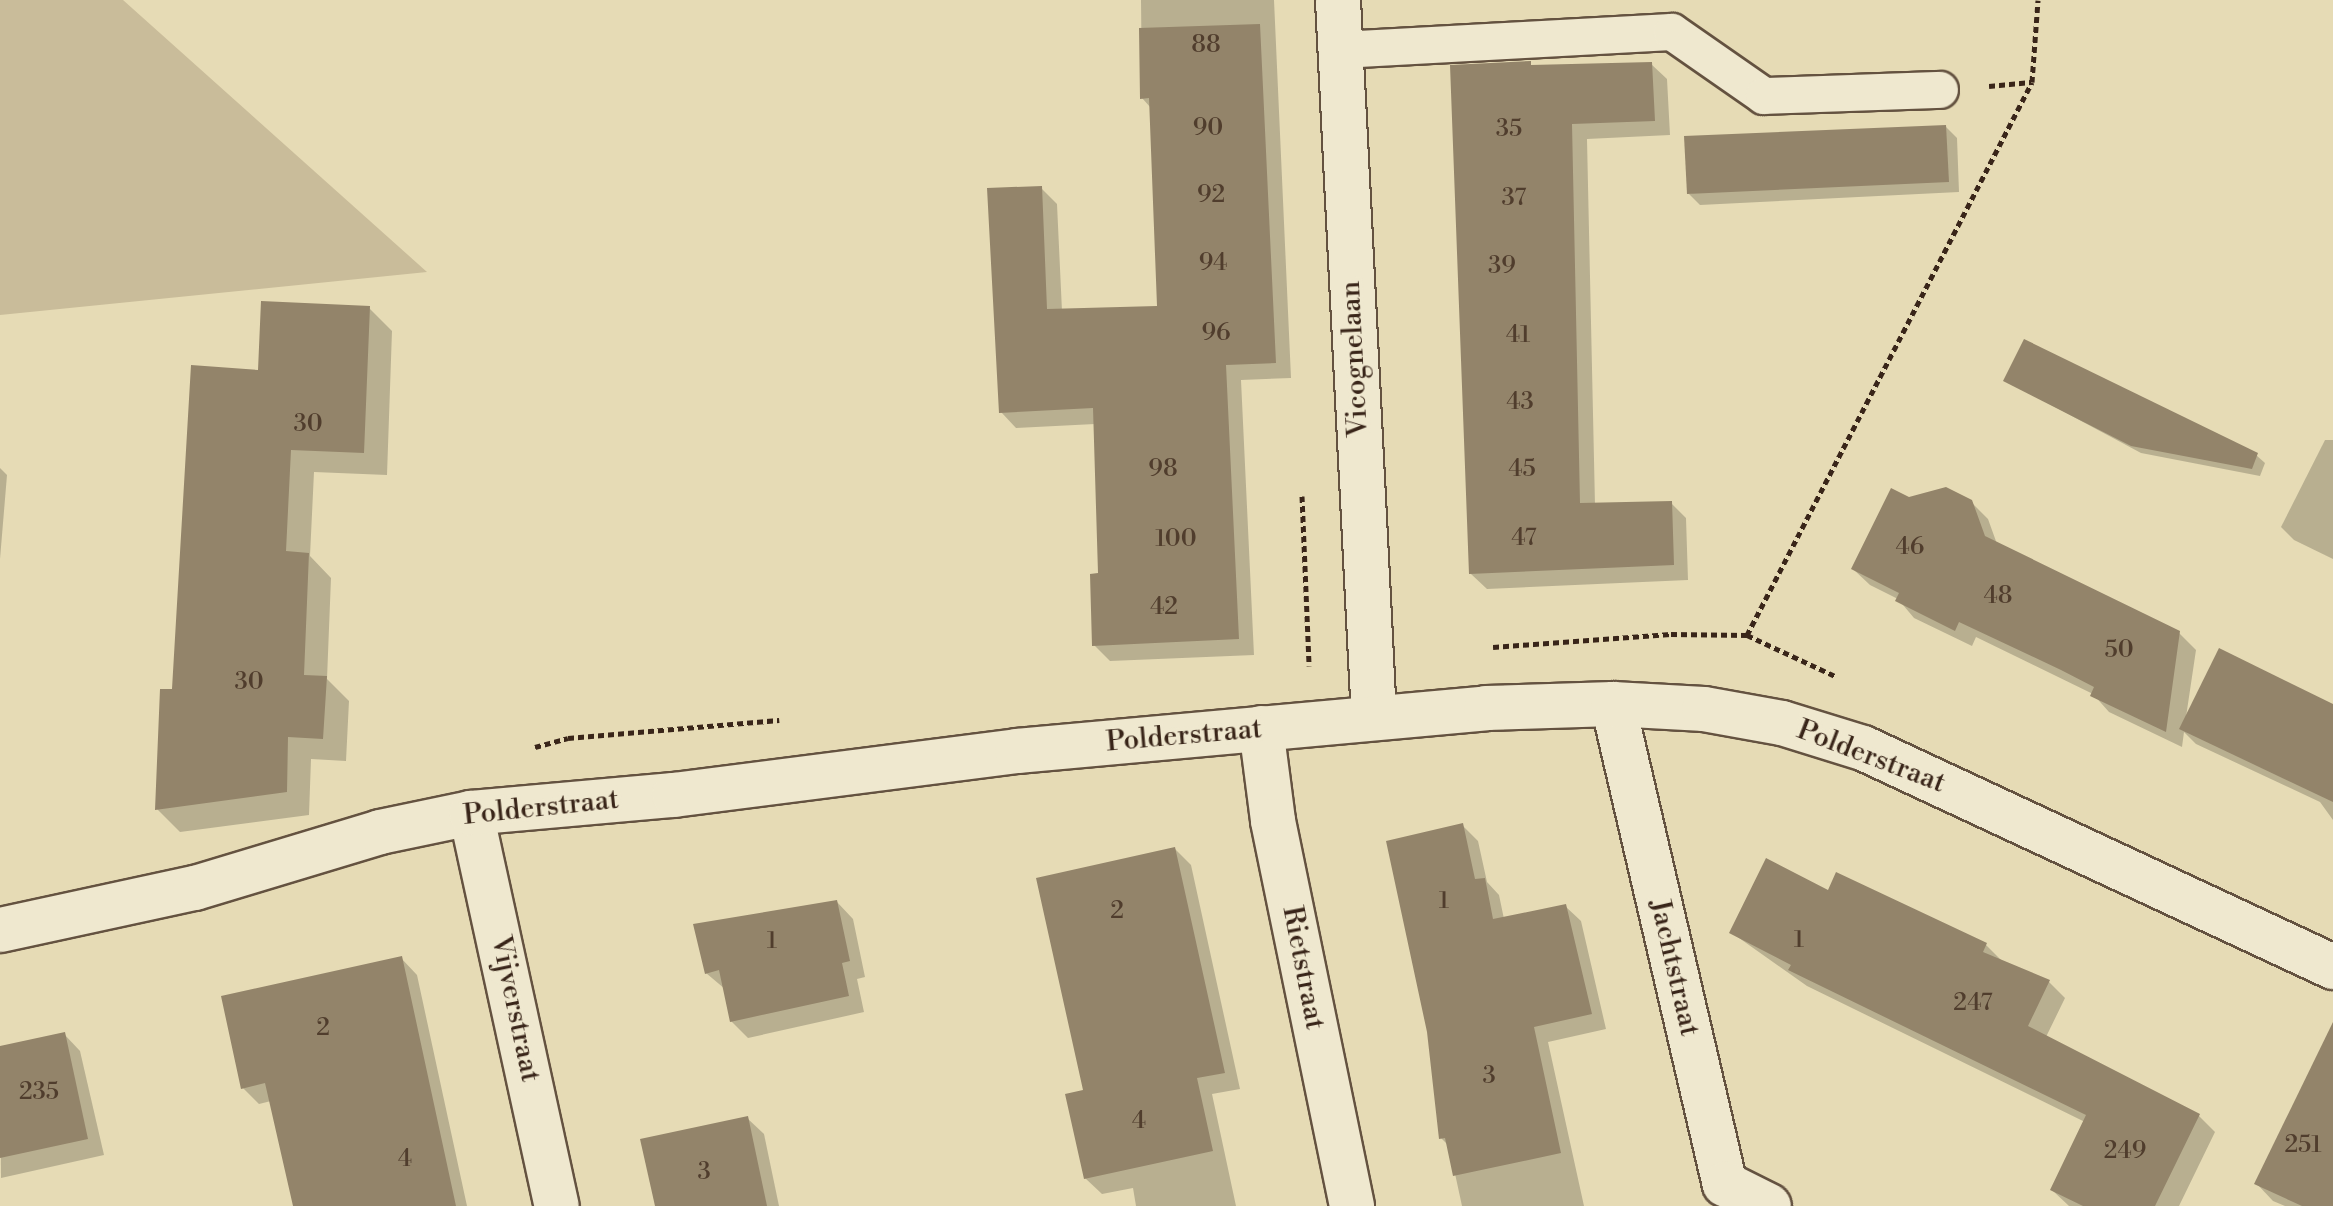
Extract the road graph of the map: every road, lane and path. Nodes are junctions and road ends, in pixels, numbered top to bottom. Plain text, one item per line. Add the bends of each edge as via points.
1 (1338, 0) edge
2 (2038, 0) edge
3 (1340, 50) junction
4 (1940, 90) dead end
5 (1490, 648) dead end
6 (1613, 704) junction
7 (1374, 718) junction
8 (1261, 728) junction
9 (471, 813) junction
10 (0, 930) edge
11 (2333, 967) edge
12 (557, 1206) edge
13 (1352, 1206) edge
14 (1769, 1206) edge

1 - 3 street, Vicognelaan
2 - 5 path via 2032,82 1747,635 1550,639
3 - 4 lane via 1672,32 1764,96
3 - 7 street, Vicognelaan
6 - 7 street, Polderstraat
6 - 11 street, Polderstraat via 1735,715 1863,748
6 - 14 street, Jachtstraat via 1725,1184
7 - 8 street, Polderstraat
8 - 9 street, Polderstraat
8 - 13 street, Rietstraat via 1273,821
9 - 10 street, Polderstraat via 380,832 195,888
9 - 12 street, Vijverstraat

